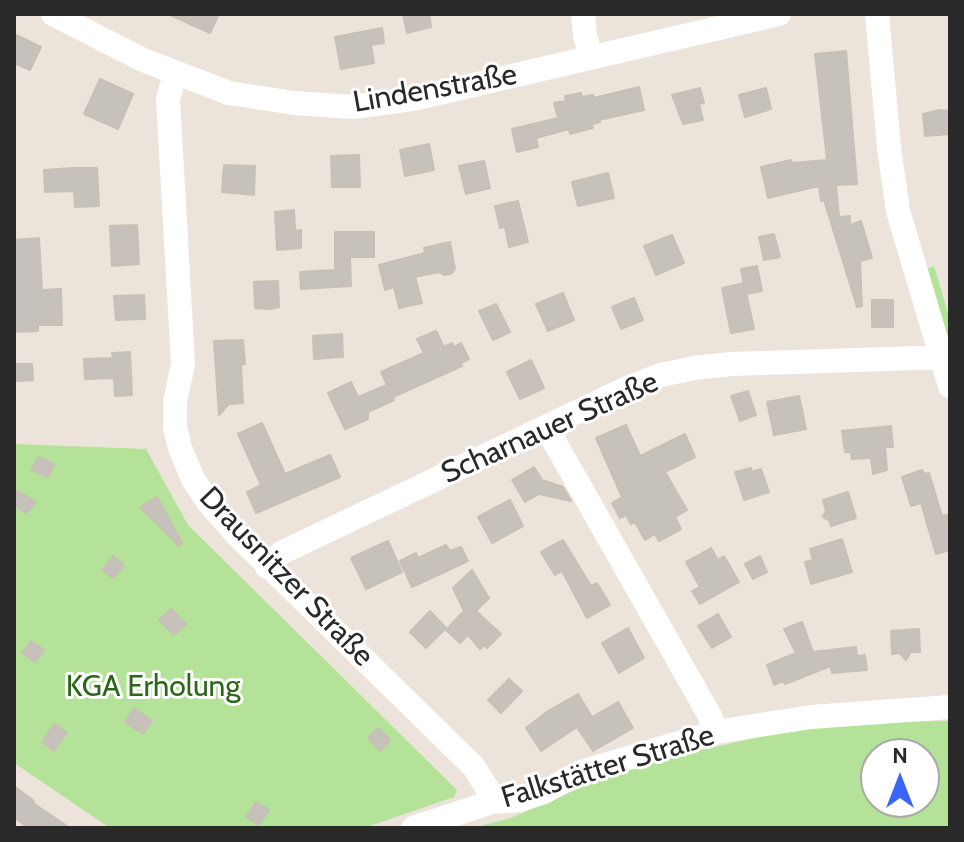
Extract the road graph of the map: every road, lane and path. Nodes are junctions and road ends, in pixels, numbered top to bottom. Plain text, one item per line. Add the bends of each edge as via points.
1 (53, 14) edge
2 (583, 14) edge
3 (779, 14) edge
4 (877, 14) edge
5 (591, 58) junction
6 (175, 74) junction
7 (946, 357) edge
8 (950, 386) edge
9 (546, 427) junction
10 (267, 567) junction
11 (950, 707) edge
12 (716, 732) junction
13 (492, 802) junction
14 (413, 828) edge

1 - 6 street, Lindenstraße
2 - 5 street
3 - 5 street, Lindenstraße
4 - 7 street via 898,211
5 - 6 street, Lindenstraße via 413,99 352,107 229,93
6 - 10 street, Drausnitzer Straße via 168,99 183,364 175,427 193,479 208,502
7 - 8 street
7 - 9 street, Scharnauer Straße via 694,368 627,388
9 - 10 street, Scharnauer Straße via 281,553
9 - 12 street
10 - 13 street, Drausnitzer Straße via 474,767
11 - 12 street, Falkstätter Straße via 811,717
12 - 13 street, Falkstätter Straße via 581,772 519,800
13 - 14 street, Falkstätter Straße

